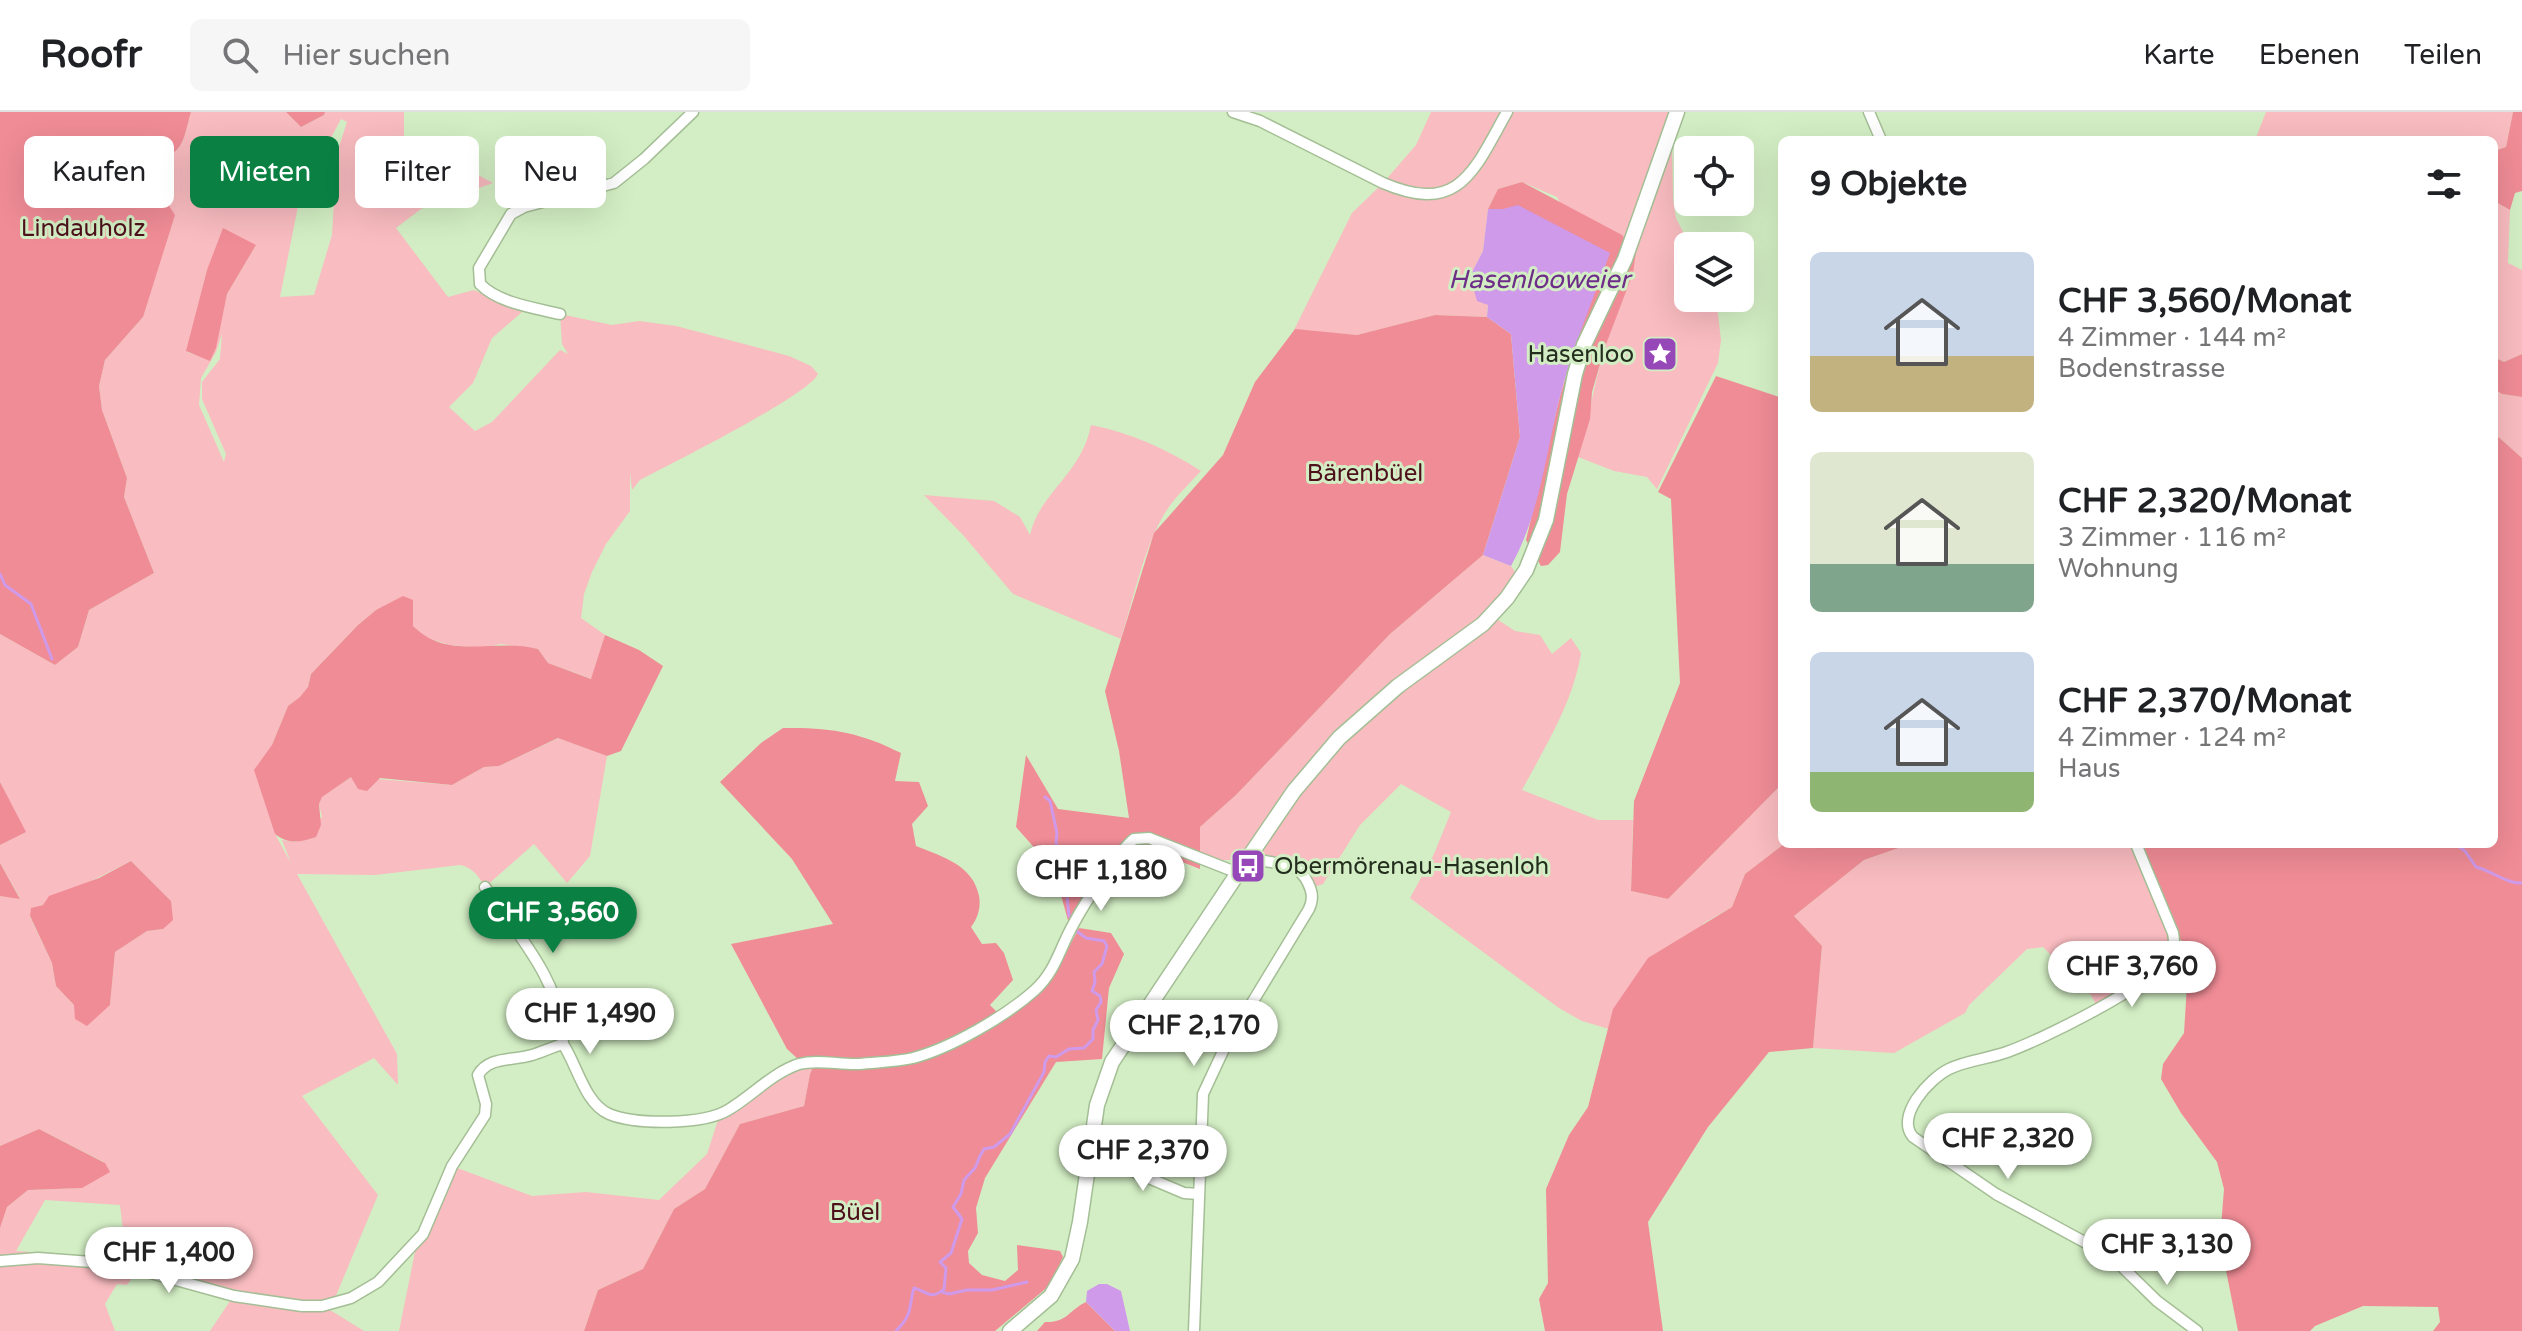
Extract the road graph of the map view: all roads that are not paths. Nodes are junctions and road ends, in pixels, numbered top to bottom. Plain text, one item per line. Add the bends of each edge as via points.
1 (693, 112) edge
2 (1233, 112) edge
3 (1507, 112) edge
4 (1677, 112) edge
5 (1869, 112) edge
6 (1879, 136) edge
7 (560, 314) dead end
8 (2138, 848) edge
9 (1249, 856) junction
10 (1238, 873) junction
11 (485, 887) dead end
12 (563, 1044) junction
13 (1090, 1153) junction
14 (1199, 1194) junction
15 (0, 1261) edge
16 (1010, 1331) edge
17 (1194, 1331) edge
18 (2197, 1331) edge

1 - 7 street via 614,183 524,207 508,217 480,265 479,281 489,292
2 - 3 street via 1383,183 1422,195 1450,190 1468,177
4 - 9 main road via 1625,259 1584,345 1546,520 1526,570 1483,624 1398,686 1339,738
5 - 6 street
8 - 18 street via 2173,933 2168,959 2098,1008 2015,1049 1955,1066 1935,1079 1907,1122 1910,1135 1996,1194 2112,1257
9 - 10 main road
9 - 14 street via 1297,869 1308,883 1312,903 1205,1086
10 - 12 street via 1149,838 1134,839 1073,923 1048,978 1014,1007 913,1058 801,1063 710,1118 659,1121 605,1112 591,1097
10 - 13 main road via 1112,1062 1097,1105
11 - 12 street via 535,958 559,1012
12 - 15 street via 483,1067 478,1075 485,1115 452,1166 423,1234 378,1282 351,1298 302,1306 234,1296 118,1264 47,1258
13 - 14 street via 1184,1193
13 - 16 main road via 1068,1268 1051,1296
14 - 17 street

